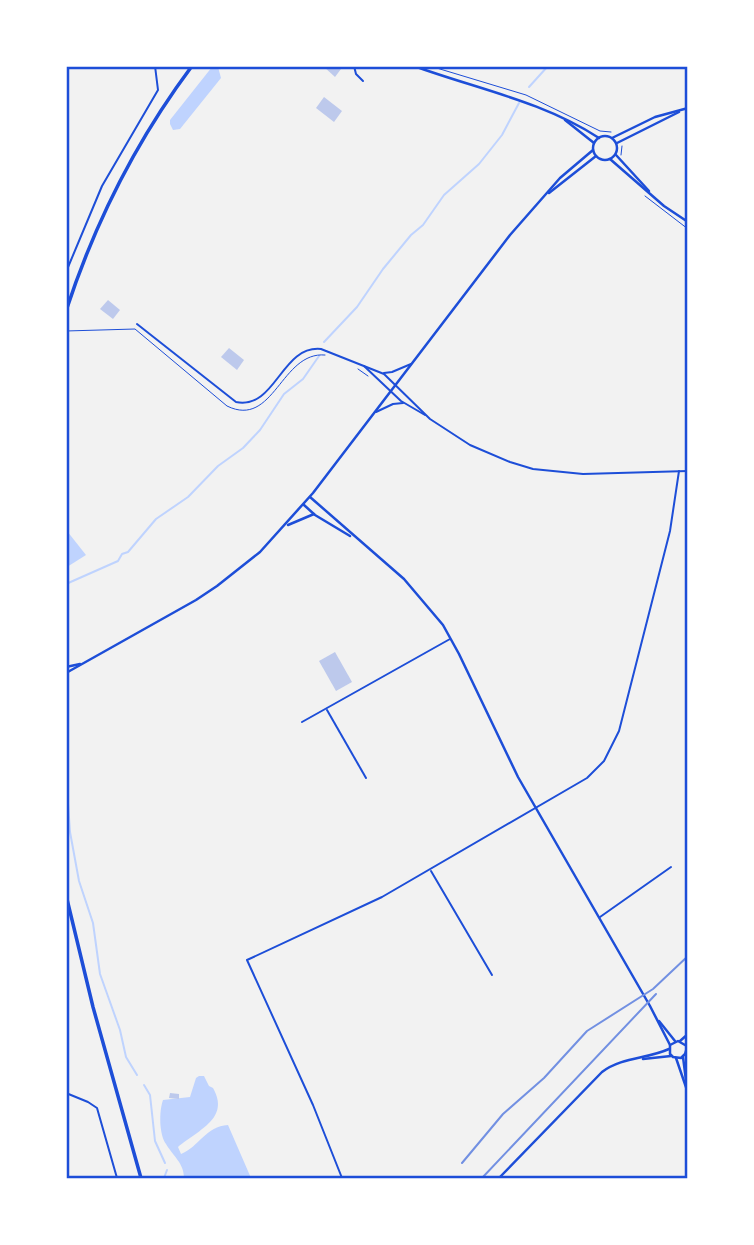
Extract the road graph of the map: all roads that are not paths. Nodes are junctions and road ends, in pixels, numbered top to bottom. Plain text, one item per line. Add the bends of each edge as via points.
1 (155, 66) edge
2 (192, 66) edge
3 (354, 66) edge
4 (412, 66) edge
5 (363, 81) dead end
6 (688, 108) edge
7 (682, 110) junction
8 (556, 114) junction
9 (612, 135) junction
10 (599, 138) junction
11 (594, 143) junction
12 (617, 144) junction
13 (593, 150) junction
14 (615, 155) junction
15 (596, 156) junction
16 (610, 159) junction
17 (651, 194) junction
18 (544, 197) junction
19 (688, 222) edge
20 (66, 272) edge
21 (66, 310) edge
22 (137, 324) dead end
23 (411, 364) junction
24 (363, 365) junction
25 (383, 373) junction
26 (396, 384) junction
27 (391, 391) junction
28 (404, 403) junction
29 (375, 413) junction
30 (425, 415) junction
31 (679, 471) junction
32 (688, 471) edge
33 (310, 497) junction
34 (304, 505) junction
35 (314, 514) junction
36 (284, 527) junction
37 (355, 539) junction
38 (451, 638) junction
39 (82, 664) junction
40 (66, 667) edge
41 (66, 673) edge
42 (326, 709) junction
43 (302, 722) dead end
44 (366, 778) dead end
45 (536, 808) junction
46 (671, 867) dead end
47 (431, 870) junction
48 (66, 895) edge
49 (599, 918) junction
50 (492, 975) dead end
51 (654, 1015) junction
52 (688, 1034) edge
53 (678, 1041) junction
54 (687, 1045) edge
55 (670, 1047) junction
56 (671, 1055) junction
57 (683, 1057) junction
58 (676, 1058) junction
59 (636, 1059) junction
60 (688, 1092) edge
61 (66, 1093) edge
62 (140, 1177) edge
63 (117, 1178) edge
64 (342, 1178) edge
65 (499, 1178) edge

1 - 20 street via 158,90 102,186
2 - 21 main road via 119,180
3 - 5 street
4 - 8 street
6 - 7 street
7 - 9 street
7 - 12 street
8 - 10 street
8 - 11 street
9 - 10 street
9 - 12 street
10 - 11 street
11 - 13 street
12 - 14 street
13 - 15 street
13 - 18 street
14 - 16 street
14 - 17 street
15 - 16 street
15 - 18 street
16 - 17 street
17 - 19 street
18 - 23 street
22 - 24 street via 230,400 240,403 257,399 304,351 327,350
23 - 25 street
23 - 26 street
24 - 25 street
24 - 27 street
25 - 26 street
26 - 27 street
26 - 30 street
27 - 28 street
27 - 29 street
28 - 29 street
28 - 30 street
29 - 33 street
30 - 31 street via 470,445 533,469 583,474
31 - 32 street
31 - 45 street via 670,531 615,741 595,771
33 - 34 street
33 - 37 street
34 - 35 street
34 - 36 street
35 - 36 street
35 - 37 street
36 - 39 street via 217,586
37 - 38 street via 404,579
38 - 42 street
38 - 45 street
39 - 40 street
39 - 41 street
42 - 43 street
42 - 44 street
45 - 47 street
45 - 49 street
46 - 49 street
47 - 50 street
47 - 64 street via 247,960
48 - 62 main road
49 - 51 street
51 - 53 street
51 - 55 street
52 - 53 street
53 - 54 street
53 - 55 street
54 - 57 street
55 - 56 street
55 - 59 street
56 - 58 street
56 - 59 street
57 - 58 street
57 - 60 street
58 - 60 street
59 - 65 street via 616,1063 594,1079
61 - 63 street via 97,1108

